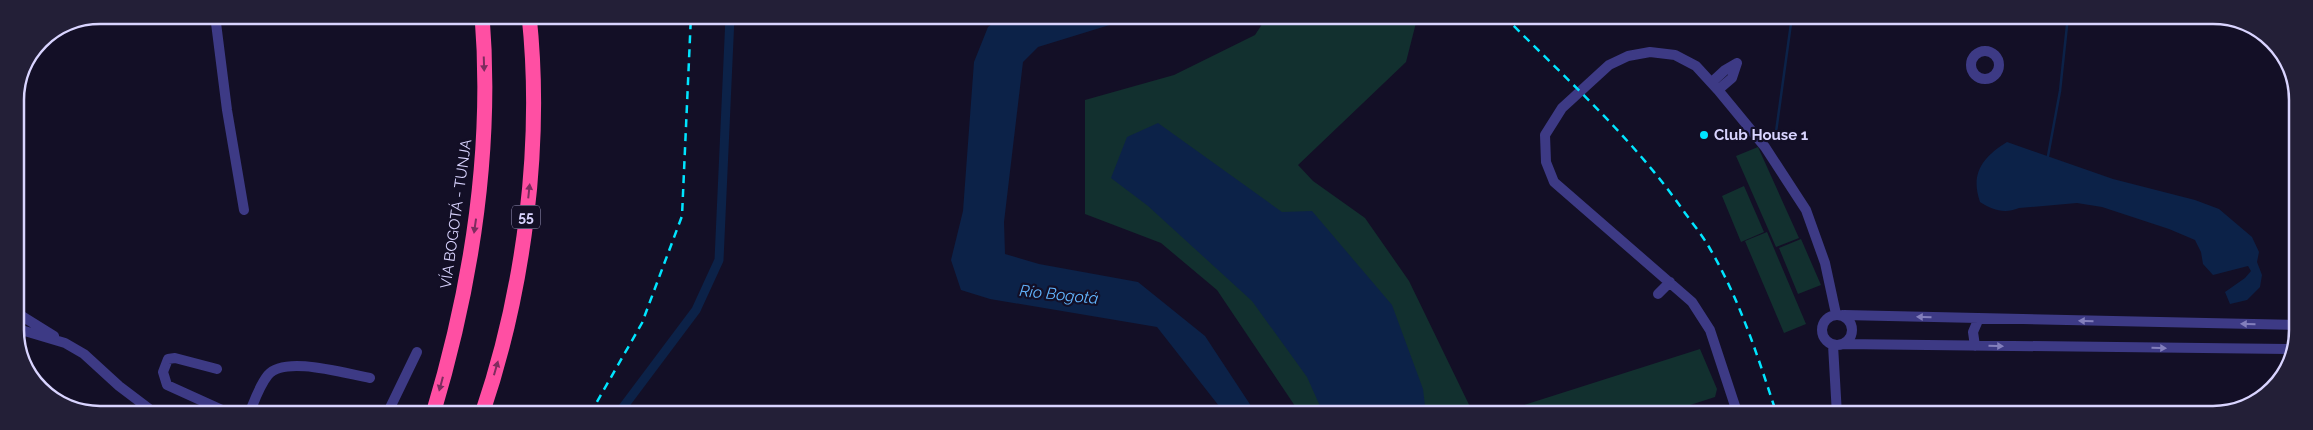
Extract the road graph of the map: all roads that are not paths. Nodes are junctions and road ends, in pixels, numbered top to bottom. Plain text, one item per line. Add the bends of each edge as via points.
1 (216, 24) edge
2 (482, 24) edge
3 (529, 24) edge
4 (244, 210) dead end
5 (1670, 282) junction
6 (1658, 294) dead end
7 (1840, 315) junction
8 (24, 317) edge
9 (1979, 318) junction
10 (2289, 326) edge
11 (24, 331) edge
12 (65, 343) junction
13 (1838, 344) junction
14 (1975, 346) junction
15 (2286, 349) edge
16 (418, 352) dead end
17 (217, 369) dead end
18 (370, 378) dead end
19 (145, 406) edge
20 (213, 406) edge
21 (253, 406) edge
22 (391, 406) edge
23 (435, 406) edge
24 (484, 406) edge
25 (1735, 406) edge
26 (1836, 406) edge

1 - 4 street
2 -> 23 highway, VÍA BOGOTÁ - TUNJA via 485,125 478,207 458,322
24 -> 3 highway, 55 via 500,356 530,187 534,112
5 - 6 street
5 - 7 street via 1554,182 1546,162 1545,135 1562,108 1609,65 1628,56 1650,52 1675,54 1696,66 1765,147 1806,210
5 - 25 street via 1692,302 1710,330
9 -> 7 street
7 - 13 street via 1851,325 1852,331 1847,341
7 - 13 street via 1826,318 1821,328 1824,338
8 - 12 street
10 -> 9 street
9 - 14 street via 1973,332
11 - 12 street
12 - 19 street via 84,354
13 - 14 street
13 - 26 street
14 -> 15 street
16 - 22 street
17 - 20 street via 175,358 168,359 163,372 167,385
18 - 21 street via 297,365 283,366 268,376

